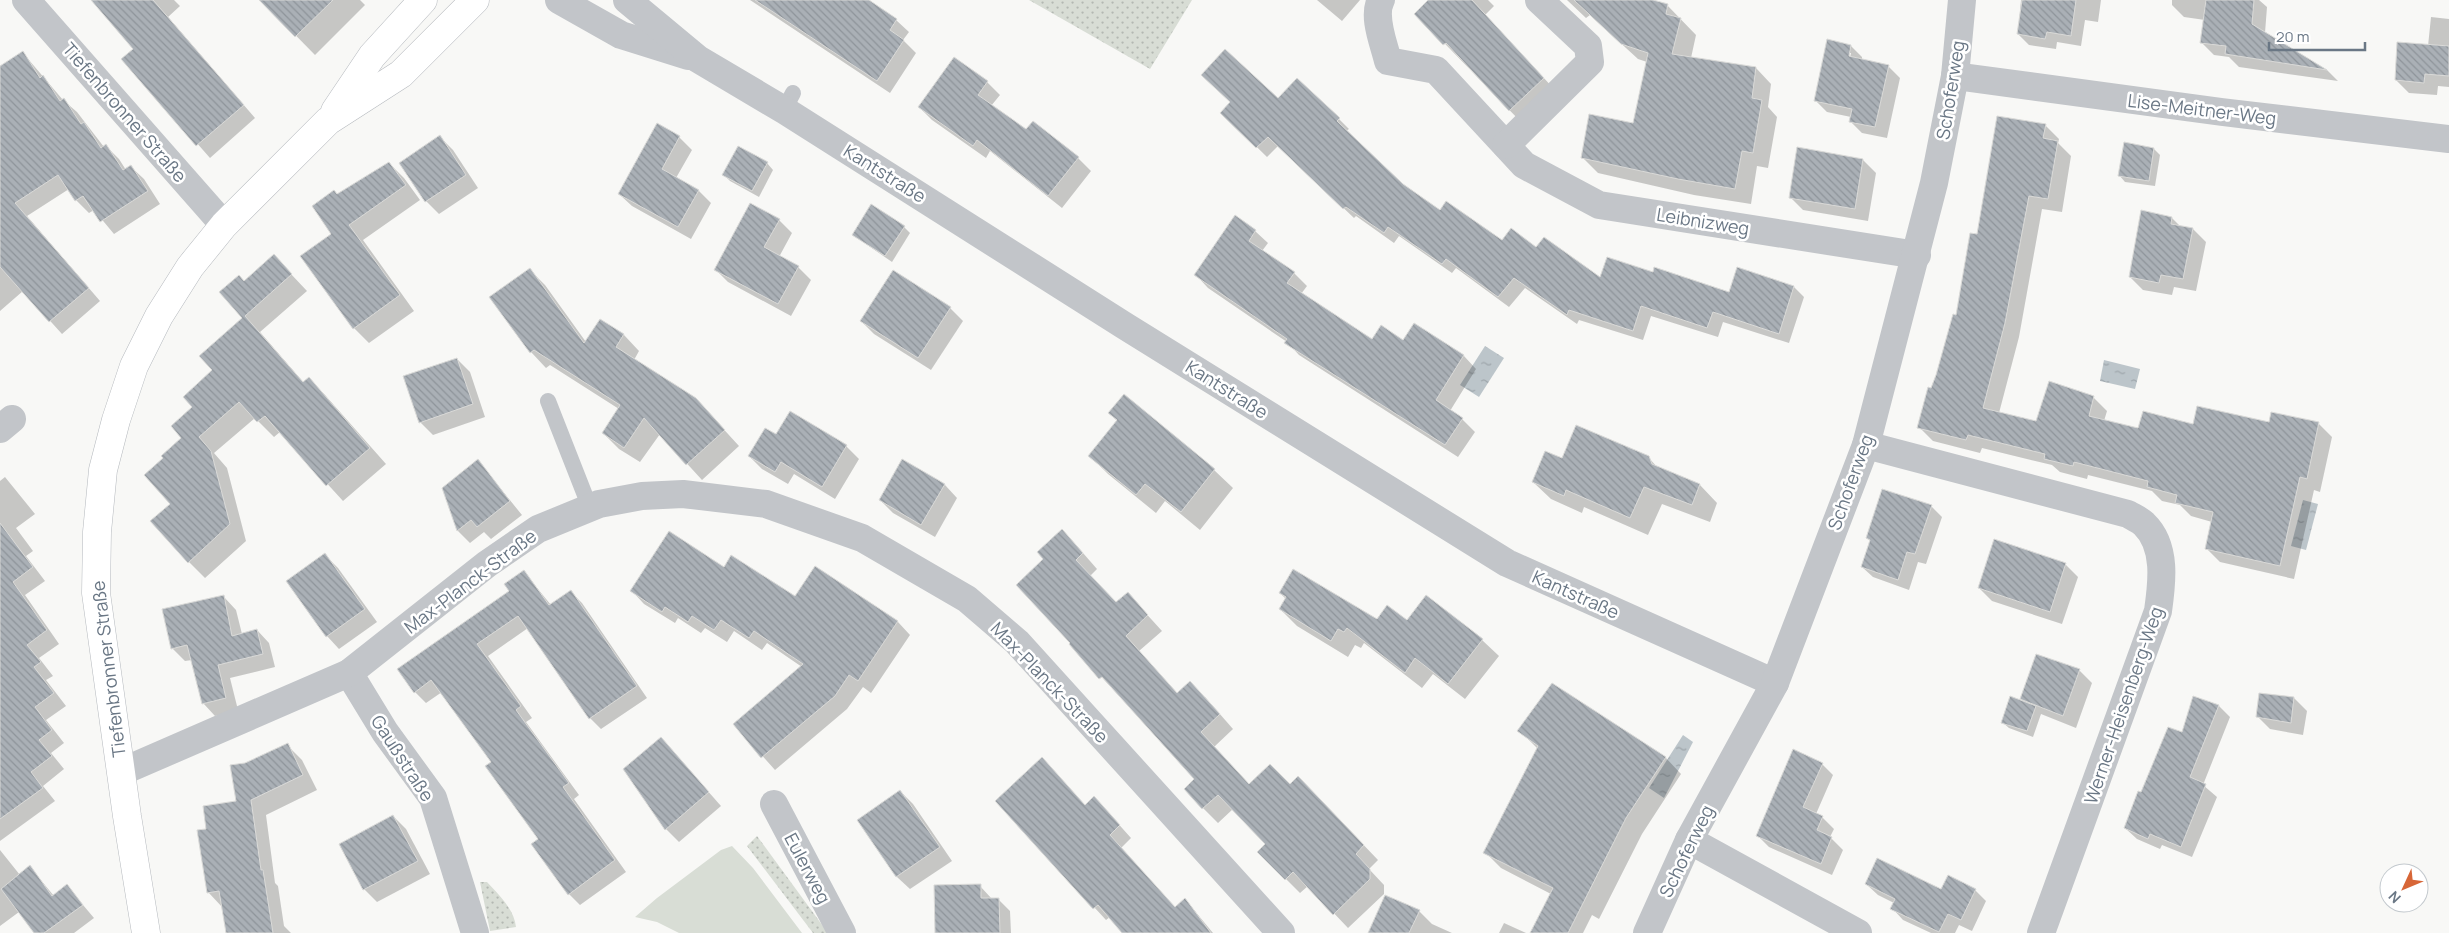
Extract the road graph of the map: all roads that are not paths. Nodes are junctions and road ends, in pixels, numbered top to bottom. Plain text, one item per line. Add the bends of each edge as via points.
1 (26, 0) edge
2 (423, 0) edge
3 (475, 0) edge
4 (559, 0) edge
5 (628, 0) edge
6 (1381, 0) edge
7 (1539, 0) edge
8 (1962, 0) edge
9 (698, 59) junction
10 (1955, 76) junction
11 (328, 121) junction
12 (2449, 139) edge
13 (1506, 145) junction
14 (224, 224) junction
15 (1917, 255) junction
16 (548, 401) dead end
17 (1866, 444) junction
18 (590, 508) junction
19 (349, 673) junction
20 (1775, 683) junction
21 (121, 772) junction
22 (774, 804) dead end
23 (1689, 840) junction
24 (146, 933) edge
25 (475, 933) edge
26 (842, 933) edge
27 (1281, 933) edge
28 (1646, 933) edge
29 (1858, 933) edge
30 (2041, 933) edge

1 - 14 street, Tiefenbronner Straße
2 - 11 street, Tiefenbronner Straße via 372,56
3 - 11 street, Tiefenbronner Straße via 400,74
4 - 9 street, Kantstraße via 621,35
5 - 9 street, Kantstraße
6 - 13 street, Leibnizweg via 1378,6 1379,26 1388,61 1436,70
7 - 13 street via 1588,46 1590,62
8 - 10 street, Schoferweg
9 - 20 street, Kantstraße via 789,102 1413,497 1507,563 1567,581 1672,627
10 - 12 street, Lise-Meitner-Weg
10 - 15 street, Schoferweg
11 - 14 street, Tiefenbronner Straße
13 - 15 street, Leibnizweg via 1524,165 1599,205
14 - 21 street, Tiefenbronner Straße via 190,267 159,316 134,366 104,470 97,532 96,593
15 - 17 street, Schoferweg
16 - 18 lane via 559,444
17 - 20 street, Schoferweg
17 - 30 street, Werner-Heisenberg-Weg via 2128,514 2144,524 2157,543 2162,576 2158,611
18 - 19 street, Max-Planck-Straße via 531,534 487,564
18 - 27 street, Max-Planck-Straße via 642,496 683,494 766,504 862,538 948,587 1017,642
19 - 21 street, Max-Planck-Straße
19 - 25 street, Gaußstraße via 385,732 433,798
20 - 23 street, Schoferweg
21 - 24 street, Tiefenbronner Straße
22 - 26 street, Eulerweg
23 - 28 street, Schoferweg
23 - 29 street

